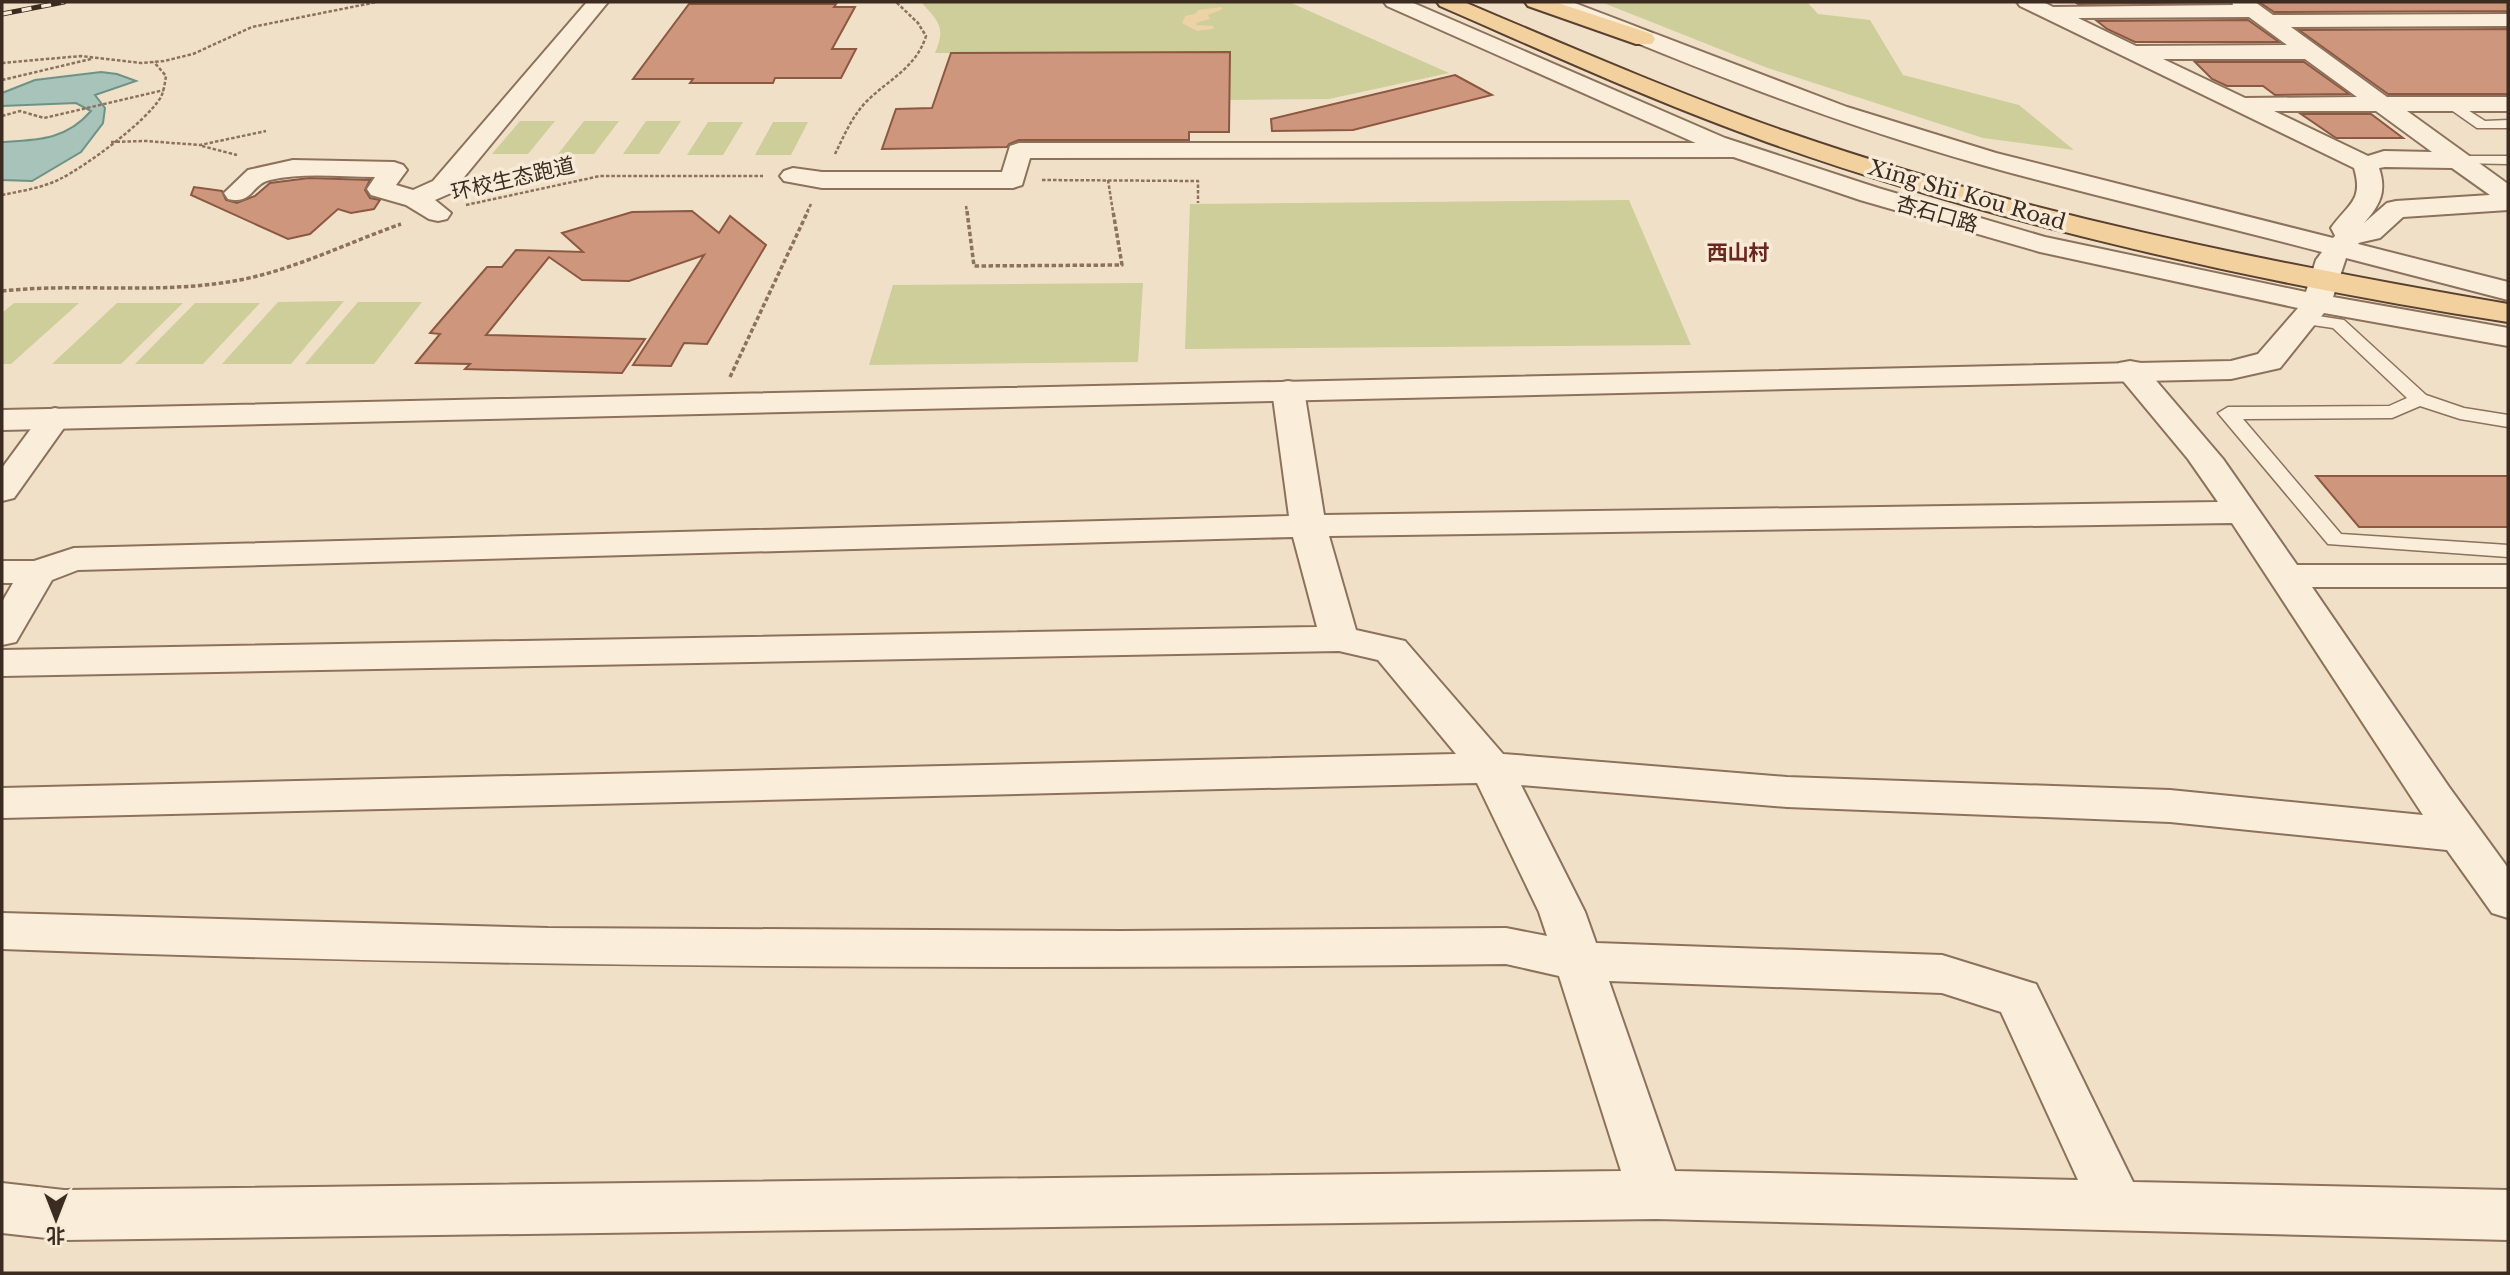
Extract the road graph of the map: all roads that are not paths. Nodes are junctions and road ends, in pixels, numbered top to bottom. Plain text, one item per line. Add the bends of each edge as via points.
1 (598, 2) edge
2 (1394, 2) edge
3 (1421, 2) edge
4 (1447, 2) edge
5 (1507, 2) edge
6 (1535, 2) edge
7 (1555, 2) edge
8 (2027, 2) edge
9 (2255, 11) edge
10 (2048, 12) junction
11 (2508, 20) edge
12 (1476, 39) junction
13 (1644, 39) junction
14 (2130, 52) junction
15 (2308, 52) junction
16 (2237, 104) junction
17 (2379, 104) junction
18 (2452, 104) junction
19 (2508, 104) edge
20 (2508, 124) edge
21 (1737, 150) junction
22 (2458, 160) junction
23 (2508, 160) edge
24 (2365, 164) junction
25 (793, 176) road end
26 (237, 193) dead end
27 (415, 199) junction
28 (2506, 202) edge
29 (438, 213) road end
30 (2327, 275) junction
31 (2508, 293) edge
32 (2508, 313) edge
33 (2508, 337) edge
34 (2130, 370) junction
35 (1288, 390) junction
36 (2419, 399) junction
37 (55, 418) junction
38 (2, 420) edge
39 (2508, 421) edge
40 (2, 491) edge
41 (2242, 512) junction
42 (1307, 526) junction
43 (2508, 551) edge
44 (2, 572) edge
45 (38, 572) junction
46 (2288, 576) junction
47 (2508, 576) edge
48 (2, 633) edge
49 (1339, 639) junction
50 (2, 663) edge
51 (1491, 768) junction
52 (2, 803) edge
53 (2458, 835) junction
54 (2508, 901) edge
55 (2, 930) edge
56 (1578, 961) junction
57 (1656, 1195) junction
58 (2117, 1206) junction
59 (2, 1208) edge
60 (2508, 1215) edge

1 - 27 street via 442,187
2 - 12 street, 杏石口路
3 - 12 main road
4 - 30 main road, Xing Shi Kou Road via 1684,103 1824,153 2050,220
5 - 30 main road, Xing Shi Kou Road via 1714,90 1843,135
6 - 13 main road
7 - 13 street
8 - 10 street
9 - 10 street
9 - 11 street
9 - 15 street
10 - 14 street
12 - 21 street, 杏石口路
13 - 30 street via 1839,112
14 - 15 street
14 - 16 street
15 - 17 street
16 - 17 street
16 - 24 street
17 - 18 street
17 - 22 street
18 - 19 street
18 - 20 lane via 2482,125
21 - 25 street via 1019,151 1013,180
21 - 30 street, 杏石口路 via 2040,244
22 - 23 lane
22 - 24 street via 2384,159
22 - 28 street via 2505,194
24 - 30 street via 2373,185 2370,199 2345,228
26 - 27 street via 257,175 293,168 394,170 380,189
27 - 29 street
28 - 30 street via 2396,209
30 - 31 main road, Xing Shi Kou Road
30 - 32 main road, Xing Shi Kou Road
30 - 33 street, 杏石口路
30 - 34 street via 2269,361 2231,370
30 - 36 lane via 2338,324
34 - 35 street
34 - 41 street
35 - 37 street
35 - 42 street
36 - 39 lane via 2460,413
36 - 43 lane via 2392,412 2228,413 2335,540
37 - 38 street
37 - 40 street
41 - 42 street
41 - 46 street
42 - 45 street via 74,559
42 - 49 street
44 - 45 street
45 - 48 street
46 - 47 street
46 - 53 street
49 - 50 street
49 - 51 street via 1391,650
51 - 52 street
51 - 53 street via 1787,792 2170,806
51 - 56 street via 1562,912
53 - 54 street
55 - 56 street via 562,946 1122,950 1506,946
56 - 57 street
56 - 58 street via 1942,974 2019,998
57 - 58 street
57 - 59 street via 64,1215
58 - 60 street

